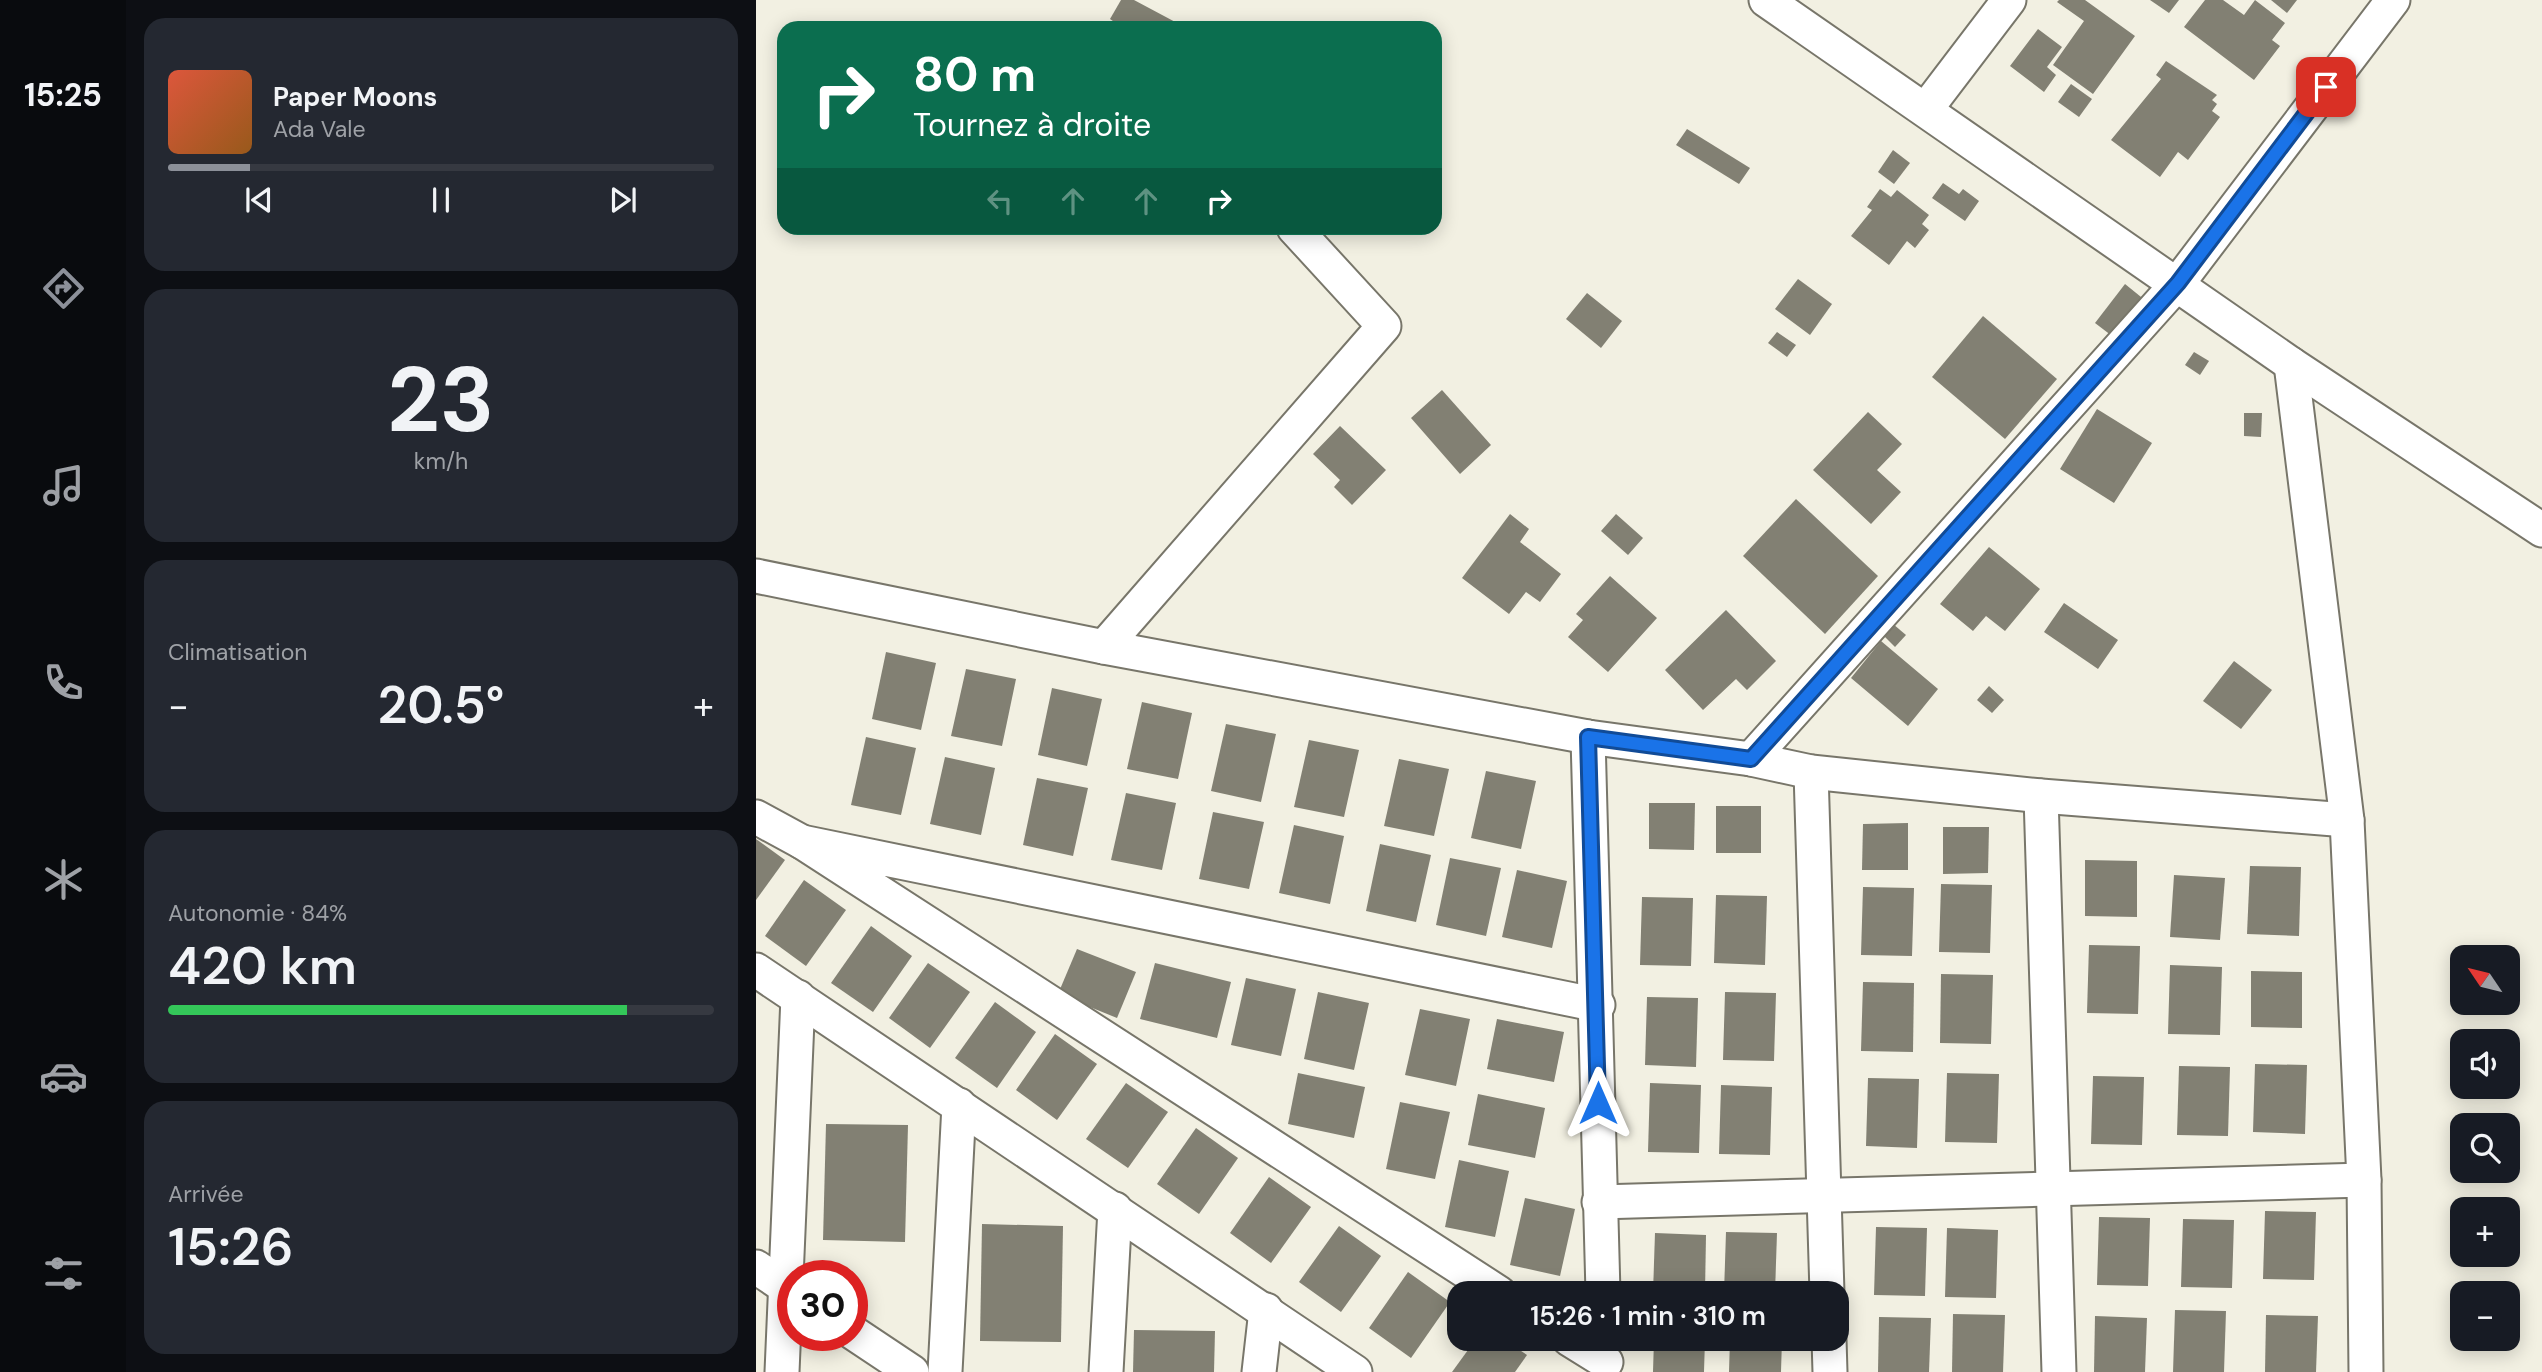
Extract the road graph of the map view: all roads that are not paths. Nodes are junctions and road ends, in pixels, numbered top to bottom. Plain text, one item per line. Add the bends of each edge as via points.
1 (1766, 0) edge
2 (2009, 0) edge
3 (2393, 0) edge
4 (1926, 109) junction
5 (1300, 235) edge
6 (2178, 283) junction
7 (2291, 364) junction
8 (2542, 530) edge
9 (756, 576) edge
10 (1104, 647) junction
11 (1588, 737) junction
12 (1751, 759) junction
13 (1811, 772) junction
14 (2040, 796) junction
15 (756, 817) edge
16 (2347, 820) junction
17 (802, 842) junction
18 (756, 970) edge
19 (798, 997) junction
20 (1598, 1004) junction
21 (958, 1105) junction
22 (2364, 1180) junction
23 (2053, 1189) junction
24 (1824, 1196) junction
25 (1599, 1202) junction
26 (1115, 1209) junction
27 (790, 1260) edge
28 (756, 1267) edge
29 (1480, 1281) edge
30 (1602, 1281) edge
31 (1827, 1281) edge
32 (777, 1282) edge
33 (1266, 1310) junction
34 (868, 1343) edge
35 (784, 1351) edge
36 (1829, 1351) edge
37 (782, 1372) edge
38 (912, 1372) edge
39 (945, 1372) edge
40 (1106, 1372) edge
41 (1259, 1372) edge
42 (1355, 1372) edge
43 (1830, 1372) edge
44 (2059, 1372) edge
45 (2366, 1372) edge

1 - 4 street
2 - 4 street
3 - 6 street
4 - 6 street
5 - 10 street via 1384,326
6 - 7 street
6 - 12 street
7 - 8 street
7 - 16 street
9 - 10 street
10 - 11 street
11 - 12 street
11 - 20 street
12 - 13 street
13 - 14 street
13 - 24 street
14 - 16 street
14 - 23 street
15 - 17 street
16 - 22 street
17 - 20 street
17 - 29 street
18 - 19 street
19 - 21 street
19 - 27 street
20 - 25 street
21 - 26 street
21 - 39 street
22 - 23 street
22 - 45 street
23 - 24 street
23 - 44 street
24 - 25 street
24 - 31 street
25 - 30 street
26 - 33 street
26 - 40 street
28 - 32 street
33 - 41 street
33 - 42 street
34 - 38 street
35 - 37 street
36 - 43 street

